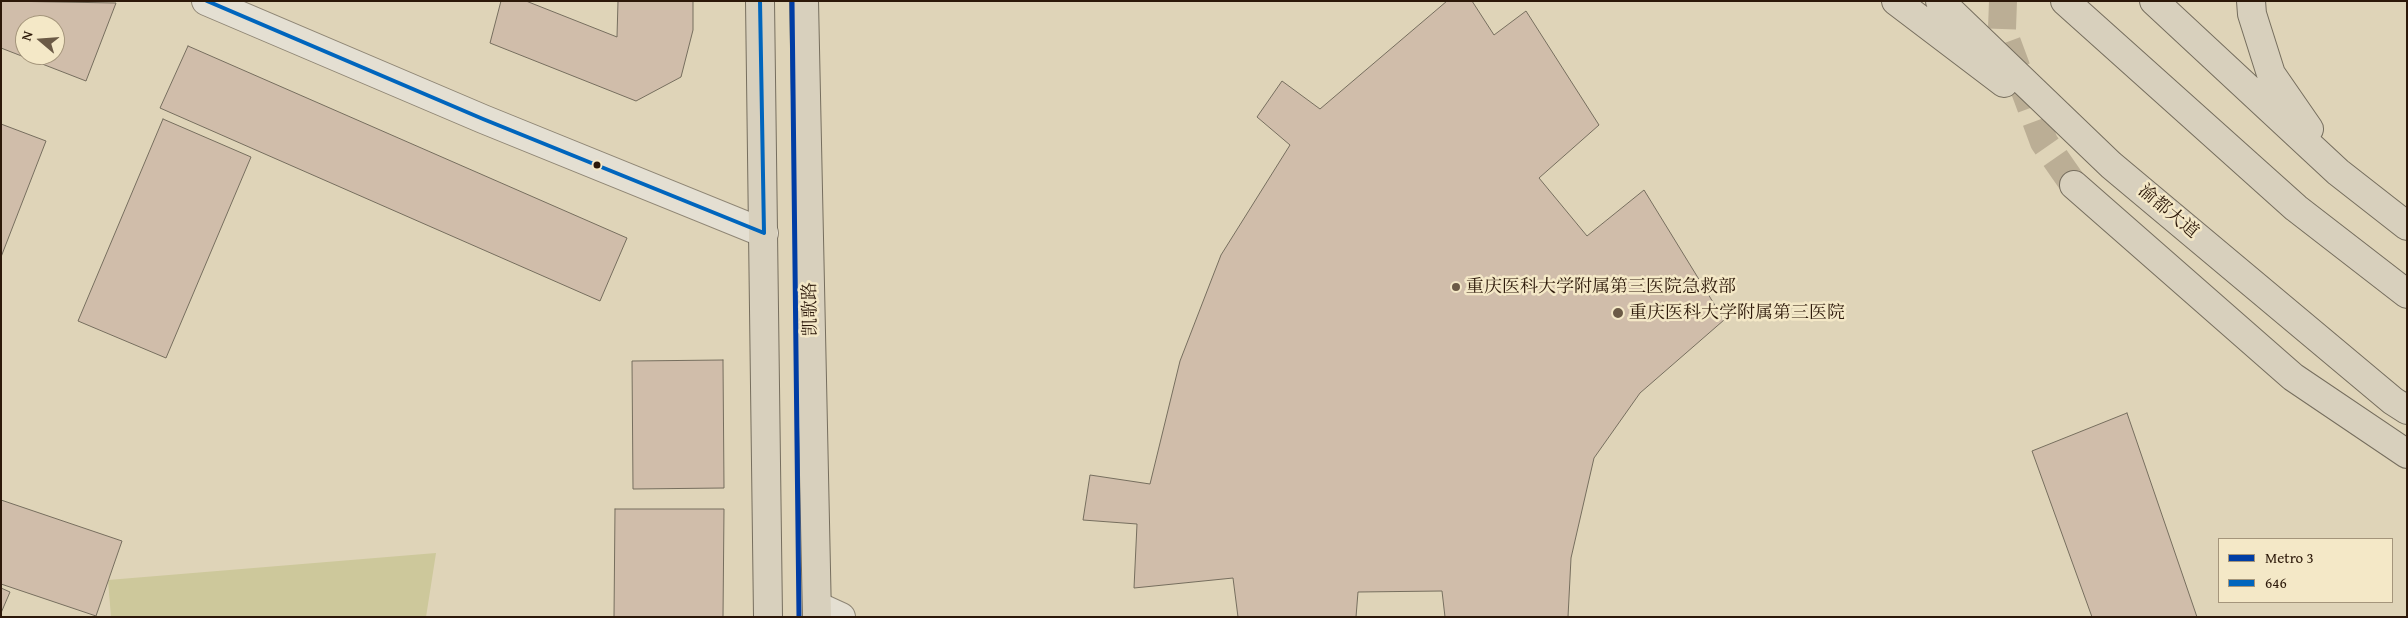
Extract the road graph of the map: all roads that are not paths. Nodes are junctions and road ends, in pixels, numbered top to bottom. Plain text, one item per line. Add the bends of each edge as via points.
1 (206, 1) edge
2 (760, 1) edge
3 (804, 1) edge
4 (1896, 1) edge
5 (1940, 1) edge
6 (2065, 1) edge
7 (2154, 1) edge
8 (2251, 1) edge
9 (2111, 165) junction
10 (2338, 172) junction
11 (2074, 186) tunnel mouth
12 (2407, 226) edge
13 (764, 233) junction
14 (2407, 294) edge
15 (2407, 410) edge
16 (2407, 454) edge
17 (825, 613) edge
18 (768, 617) edge

1 - 13 street via 483,119
2 - 13 main road
3 - 17 main road, 凯歌路
4 - 9 main road
5 - 9 main road, 渝都大道
6 - 14 main road via 2296,208
7 - 10 main road
8 - 10 main road via 2271,74
9 - 15 main road, 渝都大道
10 - 12 main road
11 - 16 main road via 2293,377
13 - 18 main road

